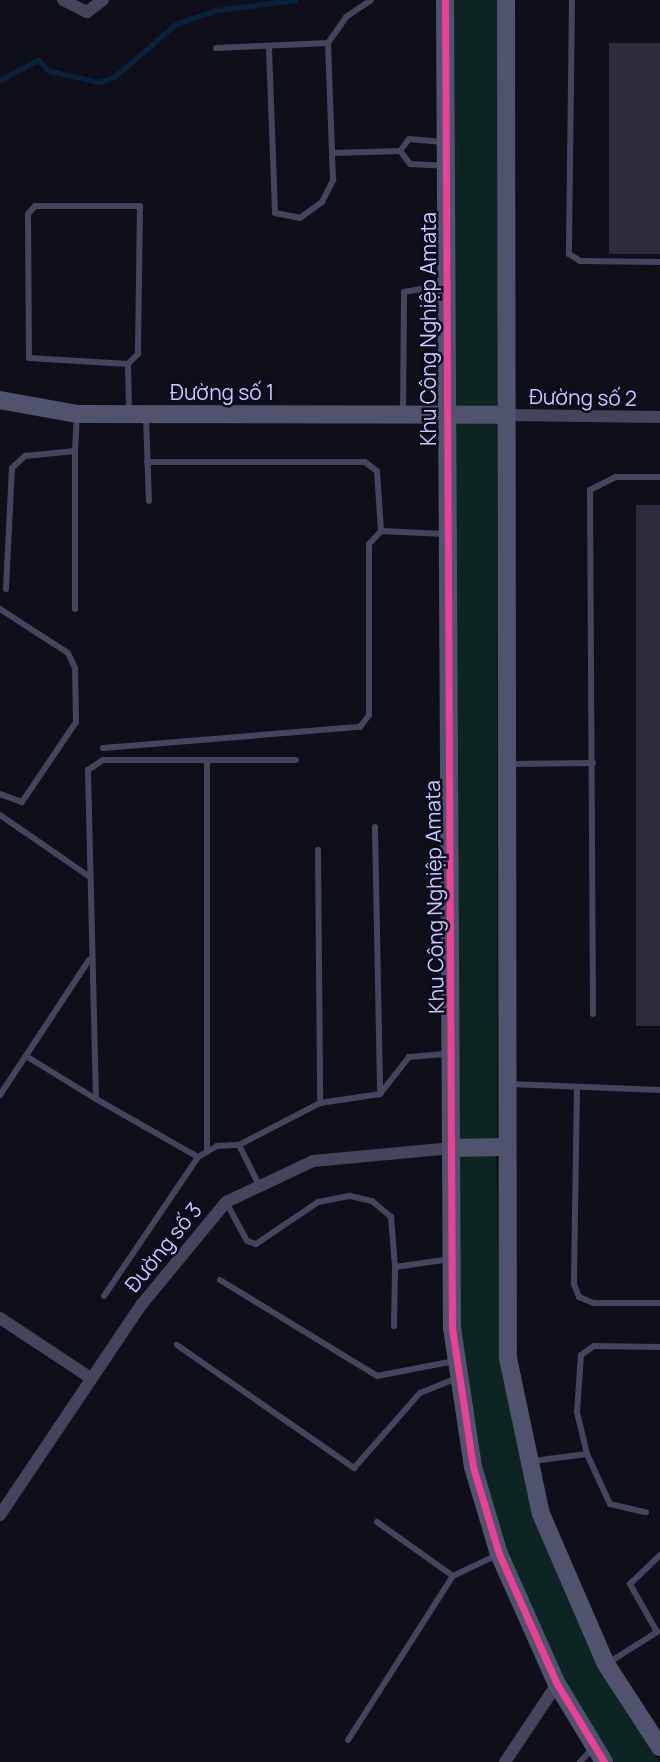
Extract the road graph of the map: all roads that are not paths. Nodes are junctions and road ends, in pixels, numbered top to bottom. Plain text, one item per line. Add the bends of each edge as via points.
1 (63, 0) edge
2 (103, 0) edge
3 (371, 0) edge
4 (445, 0) edge
5 (506, 0) edge
6 (572, 0) edge
7 (328, 43) junction
8 (216, 48) dead end
9 (270, 48) junction
10 (445, 142) junction
11 (400, 151) junction
12 (332, 153) junction
13 (445, 166) junction
14 (660, 262) edge
15 (446, 285) junction
16 (128, 364) junction
17 (0, 400) edge
18 (77, 414) junction
19 (137, 415) junction
20 (506, 415) junction
21 (403, 417) junction
22 (660, 417) edge
23 (444, 418) junction
24 (75, 451) junction
25 (147, 462) junction
26 (660, 477) edge
27 (149, 501) dead end
28 (381, 531) junction
29 (446, 534) junction
30 (6, 589) dead end
31 (0, 609) edge
32 (75, 609) dead end
33 (103, 748) dead end
34 (208, 760) junction
35 (296, 760) dead end
36 (593, 763) junction
37 (510, 765) junction
38 (0, 793) edge
39 (0, 815) edge
40 (375, 827) dead end
41 (317, 850) dead end
42 (90, 877) junction
43 (90, 958) junction
44 (593, 1014) dead end
45 (453, 1053) junction
46 (26, 1056) junction
47 (508, 1084) junction
48 (577, 1087) junction
49 (660, 1090) edge
50 (380, 1094) junction
51 (0, 1095) edge
52 (96, 1099) junction
53 (320, 1103) junction
54 (239, 1145) junction
55 (505, 1147) junction
56 (452, 1148) junction
57 (207, 1152) junction
58 (198, 1157) junction
59 (258, 1183) junction
60 (226, 1202) junction
61 (450, 1259) junction
62 (395, 1267) junction
63 (220, 1280) dead end
64 (104, 1296) dead end
65 (660, 1303) edge
66 (0, 1318) edge
67 (394, 1326) dead end
68 (177, 1345) dead end
69 (660, 1347) edge
70 (456, 1370) junction
71 (89, 1377) junction
72 (587, 1454) junction
73 (528, 1462) junction
74 (646, 1512) dead end
75 (0, 1514) edge
76 (377, 1522) dead end
77 (499, 1554) junction
78 (660, 1555) edge
79 (453, 1576) junction
80 (658, 1635) edge
81 (606, 1664) junction
82 (557, 1684) junction
83 (348, 1740) dead end
84 (660, 1746) edge
85 (599, 1754) edge
86 (505, 1762) edge
87 (580, 1762) edge

1 - 2 street via 87,12
3 - 7 lane via 346,17
4 - 10 street, Khu Công Nghiệp Amata
5 - 20 street
6 - 14 lane via 569,254 580,261
7 - 9 lane
7 - 12 lane
8 - 9 lane
9 - 12 lane via 273,200 281,218 300,218 323,202 333,180
10 - 11 lane via 409,139
10 - 13 street, Khu Công Nghiệp Amata
11 - 12 lane
11 - 13 lane via 410,164
13 - 15 street, Khu Công Nghiệp Amata
15 - 21 lane via 404,292
15 - 23 street, Khu Công Nghiệp Amata
16 - 16 lane via 29,358 30,209 140,206 138,354
16 - 19 lane
17 - 18 street, Đường số 1
18 - 19 street, Đường số 1
18 - 24 lane
19 - 21 street, Đường số 1
19 - 25 lane
20 - 22 street, Đường số 2
20 - 23 street, Đường số 1
20 - 37 street
21 - 23 street, Đường số 1
23 - 29 street, Khu Công Nghiệp Amata
24 - 30 lane via 25,456 12,468
24 - 32 lane
25 - 27 lane
25 - 28 lane via 365,462 377,471
26 - 36 lane via 615,477 590,490
28 - 29 lane
28 - 33 lane via 369,544 369,715 360,727
29 - 45 street, Khu Công Nghiệp Amata
31 - 38 lane via 68,653 76,695 68,740 22,802
34 - 35 lane
34 - 42 lane via 93,764
34 - 57 lane
36 - 37 lane
36 - 44 lane
37 - 47 street
39 - 42 lane
40 - 50 lane
41 - 53 lane
42 - 43 lane
43 - 46 lane
43 - 52 lane
45 - 50 lane via 409,1057
45 - 56 street, Khu Công Nghiệp Amata
46 - 51 lane
46 - 52 lane
47 - 48 lane
47 - 55 street
48 - 49 lane
48 - 65 lane via 574,1284 579,1297 593,1303
50 - 53 lane
52 - 58 lane
53 - 54 lane
54 - 57 lane
54 - 59 lane
55 - 56 street
55 - 73 street via 508,1359
56 - 59 street, Đường số 3 via 347,1153
56 - 61 street, Khu Công Nghiệp Amata
57 - 58 lane
58 - 64 lane
59 - 60 street, Đường số 3
60 - 62 lane via 247,1241 256,1244 318,1202 351,1196 372,1201 391,1217
60 - 71 street, Đường số 3 via 186,1243
61 - 62 lane
61 - 70 street, Khu Công Nghiệp Amata
62 - 67 lane
63 - 70 lane via 377,1376
66 - 71 street
68 - 70 lane via 354,1468 420,1393
69 - 72 lane via 594,1346 581,1355 577,1412
70 - 77 street, Khu Công Nghiệp Amata via 473,1467
71 - 75 street, Đường số 3
72 - 73 lane
72 - 74 lane via 610,1504
73 - 81 street via 541,1514
76 - 79 lane
77 - 79 lane
77 - 82 street, Khu Công Nghiệp Amata
78 - 80 lane via 630,1584
79 - 83 lane
80 - 81 lane
81 - 84 street
82 - 85 street, Khu Công Nghiệp Amata
82 - 86 street
85 - 87 lane

